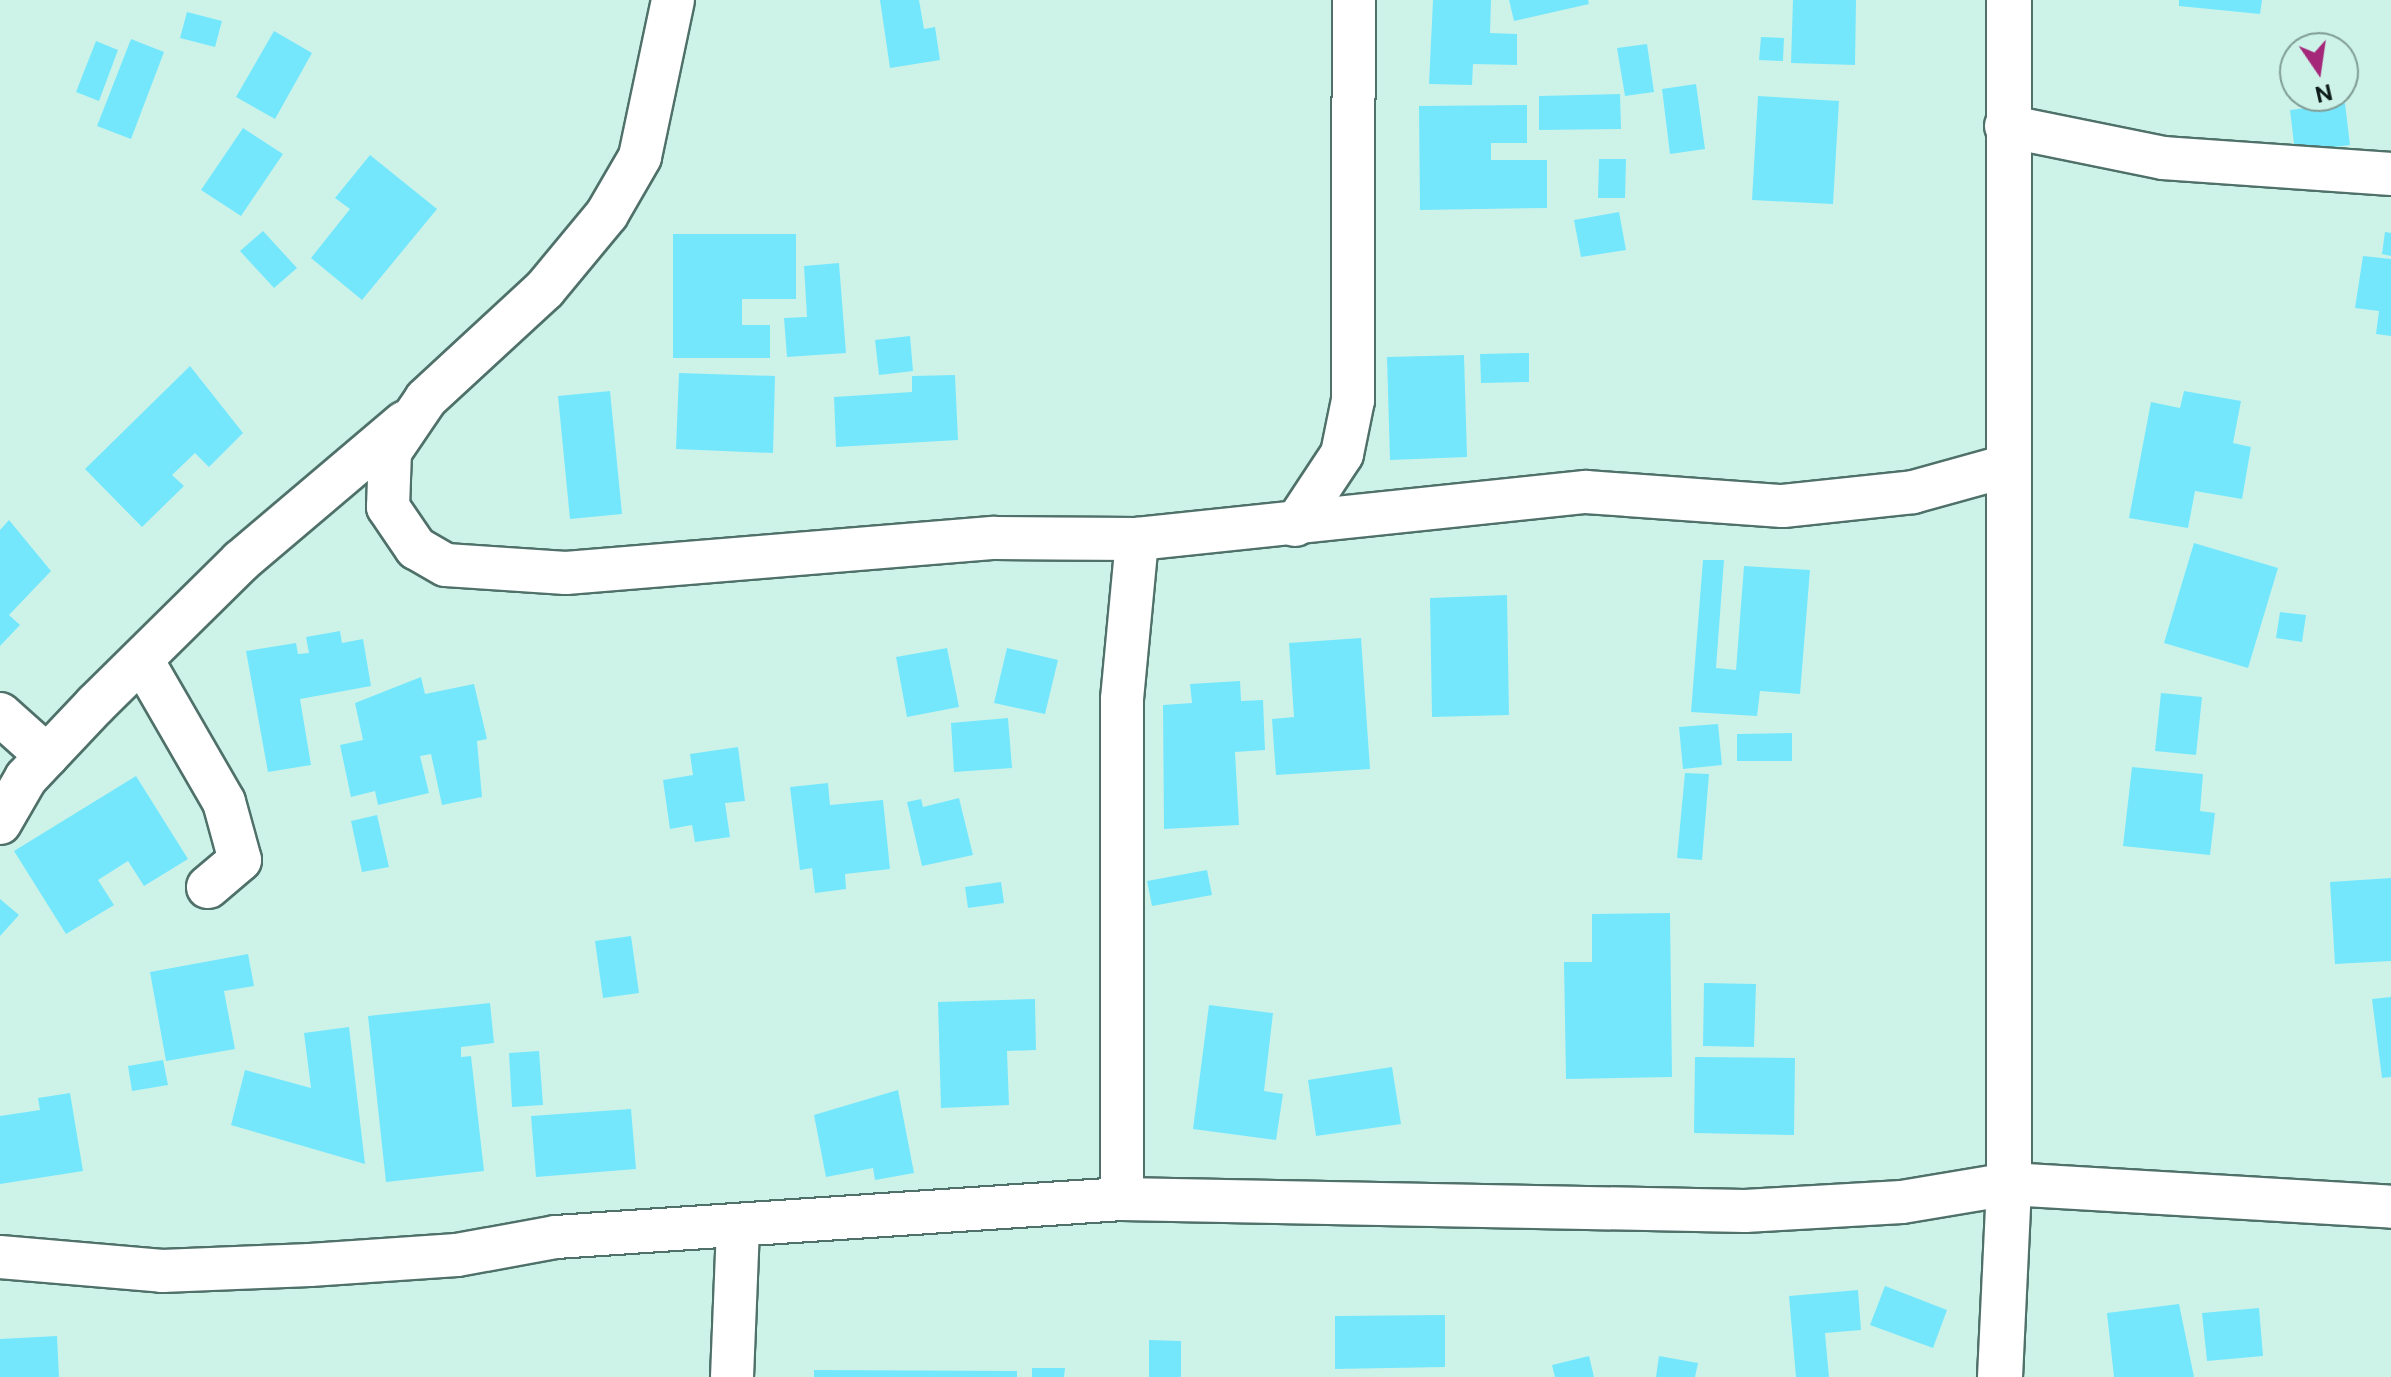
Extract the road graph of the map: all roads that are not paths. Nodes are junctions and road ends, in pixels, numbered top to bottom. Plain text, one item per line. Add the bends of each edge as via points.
1 (673, 0) edge
2 (1354, 0) edge
3 (2009, 0) edge
4 (2006, 126) junction
5 (2391, 174) edge
6 (406, 422) junction
7 (2007, 466) junction
8 (1295, 525) junction
9 (1137, 539) junction
10 (142, 660) junction
11 (0, 714) edge
12 (47, 756) junction
13 (0, 823) edge
14 (208, 887) dead end
15 (2009, 1184) junction
16 (1122, 1199) junction
17 (2391, 1207) edge
18 (738, 1226) junction
19 (0, 1257) edge
20 (732, 1377) edge
21 (2000, 1377) edge

1 - 6 street via 640,157 607,214 545,289
2 - 8 street via 1353,400 1342,454
3 - 4 street
4 - 5 street via 2163,158
4 - 7 street
6 - 9 street via 390,452 388,507 416,548 475,570 566,573 995,538
6 - 10 street via 241,561
7 - 8 street via 1858,501 1725,505 1586,492
7 - 15 street
8 - 9 street
9 - 16 street via 1122,699
10 - 12 street
10 - 14 street via 224,802 240,860
11 - 12 street
12 - 13 street
15 - 16 street via 1902,1202 1745,1211
15 - 17 street
15 - 21 street
16 - 18 street
18 - 19 street via 556,1237 457,1255 162,1271
18 - 20 street

